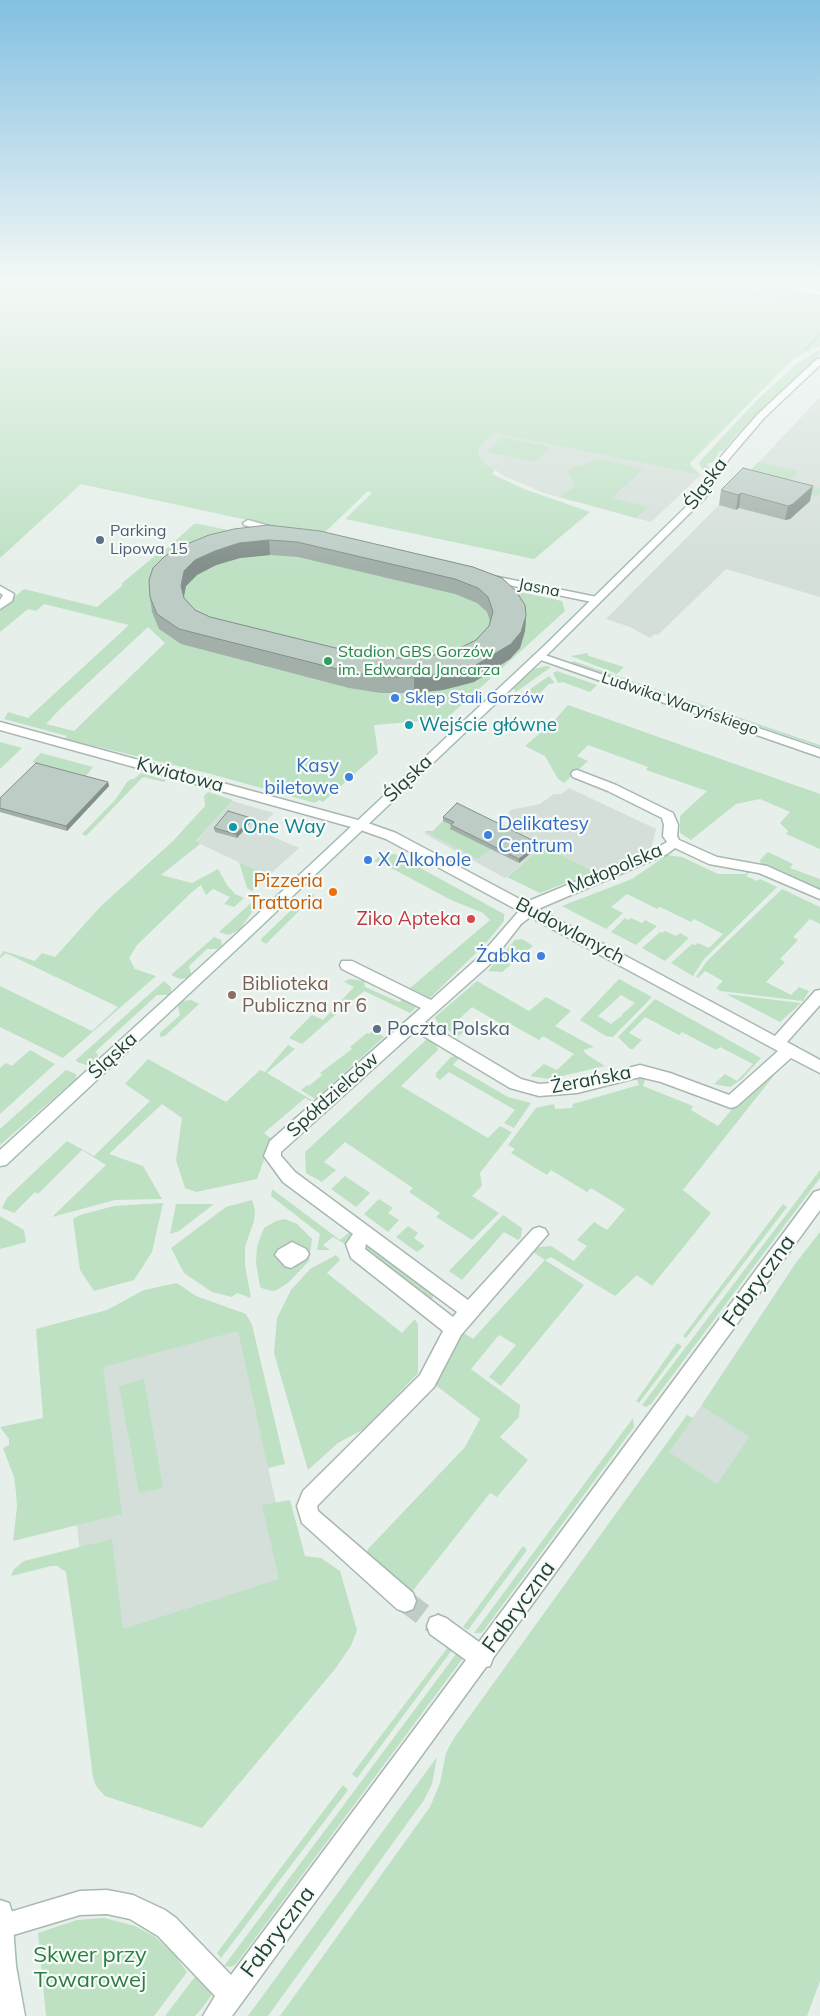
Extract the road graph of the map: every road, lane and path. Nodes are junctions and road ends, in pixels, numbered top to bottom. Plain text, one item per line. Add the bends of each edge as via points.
1 (802, 378) edge
2 (248, 523) dead end
3 (291, 534) edge
4 (477, 575) edge
5 (4, 591) edge
6 (597, 600) junction
7 (0, 606) edge
8 (539, 656) junction
9 (0, 726) edge
10 (820, 753) edge
11 (577, 774) dead end
12 (360, 825) junction
13 (674, 842) junction
14 (820, 896) edge
15 (529, 909) junction
16 (347, 965) dead end
17 (820, 995) edge
18 (432, 1007) junction
19 (414, 1023) junction
20 (783, 1047) junction
21 (820, 1067) edge
22 (0, 1160) edge
23 (820, 1197) edge
24 (366, 1233) junction
25 (539, 1234) dead end
26 (469, 1311) junction
27 (455, 1329) junction
28 (405, 1600) tunnel mouth
29 (438, 1626) tunnel mouth
30 (482, 1658) junction
31 (1, 1919) edge
32 (2, 1974) edge
33 (231, 1994) junction
34 (12, 2016) edge
35 (216, 2016) edge

1 - 6 street, Śląska via 739,441 701,497
2 - 3 street
4 - 6 street, Jasna
5 - 7 street via 8,599
6 - 8 street, Śląska
8 - 10 street, Ludwika Waryńskiego
8 - 12 street, Śląska
9 - 12 street, Kwiatowa
11 - 13 street, Małopolska via 668,816 670,836
12 - 15 street, Budowlanych via 408,843
12 - 22 street, Śląska
13 - 14 street, Małopolska via 714,861 762,869
13 - 15 street, Małopolska via 662,851 544,898
15 - 18 street, Spółdzielców via 484,961
15 - 20 street, Budowlanych
16 - 18 street
17 - 20 street
18 - 19 street, Spółdzielców
19 - 20 street, Żerańska via 516,1084 539,1090 577,1087 640,1071 731,1102
19 - 24 street, Spółdzielców via 276,1146 272,1156 288,1177
20 - 21 street, Budowlanych
23 - 30 street, Fabryczna
24 - 26 street, Spółdzielców
24 - 27 street via 355,1244 357,1253
25 - 26 street
26 - 27 street
27 - 28 street via 427,1381 310,1498 306,1506 309,1516
29 - 30 street
30 - 33 street, Fabryczna
31 - 32 street
31 - 33 street via 80,1903 107,1902 133,1907 167,1927
32 - 34 street
33 - 35 street, Fabryczna

